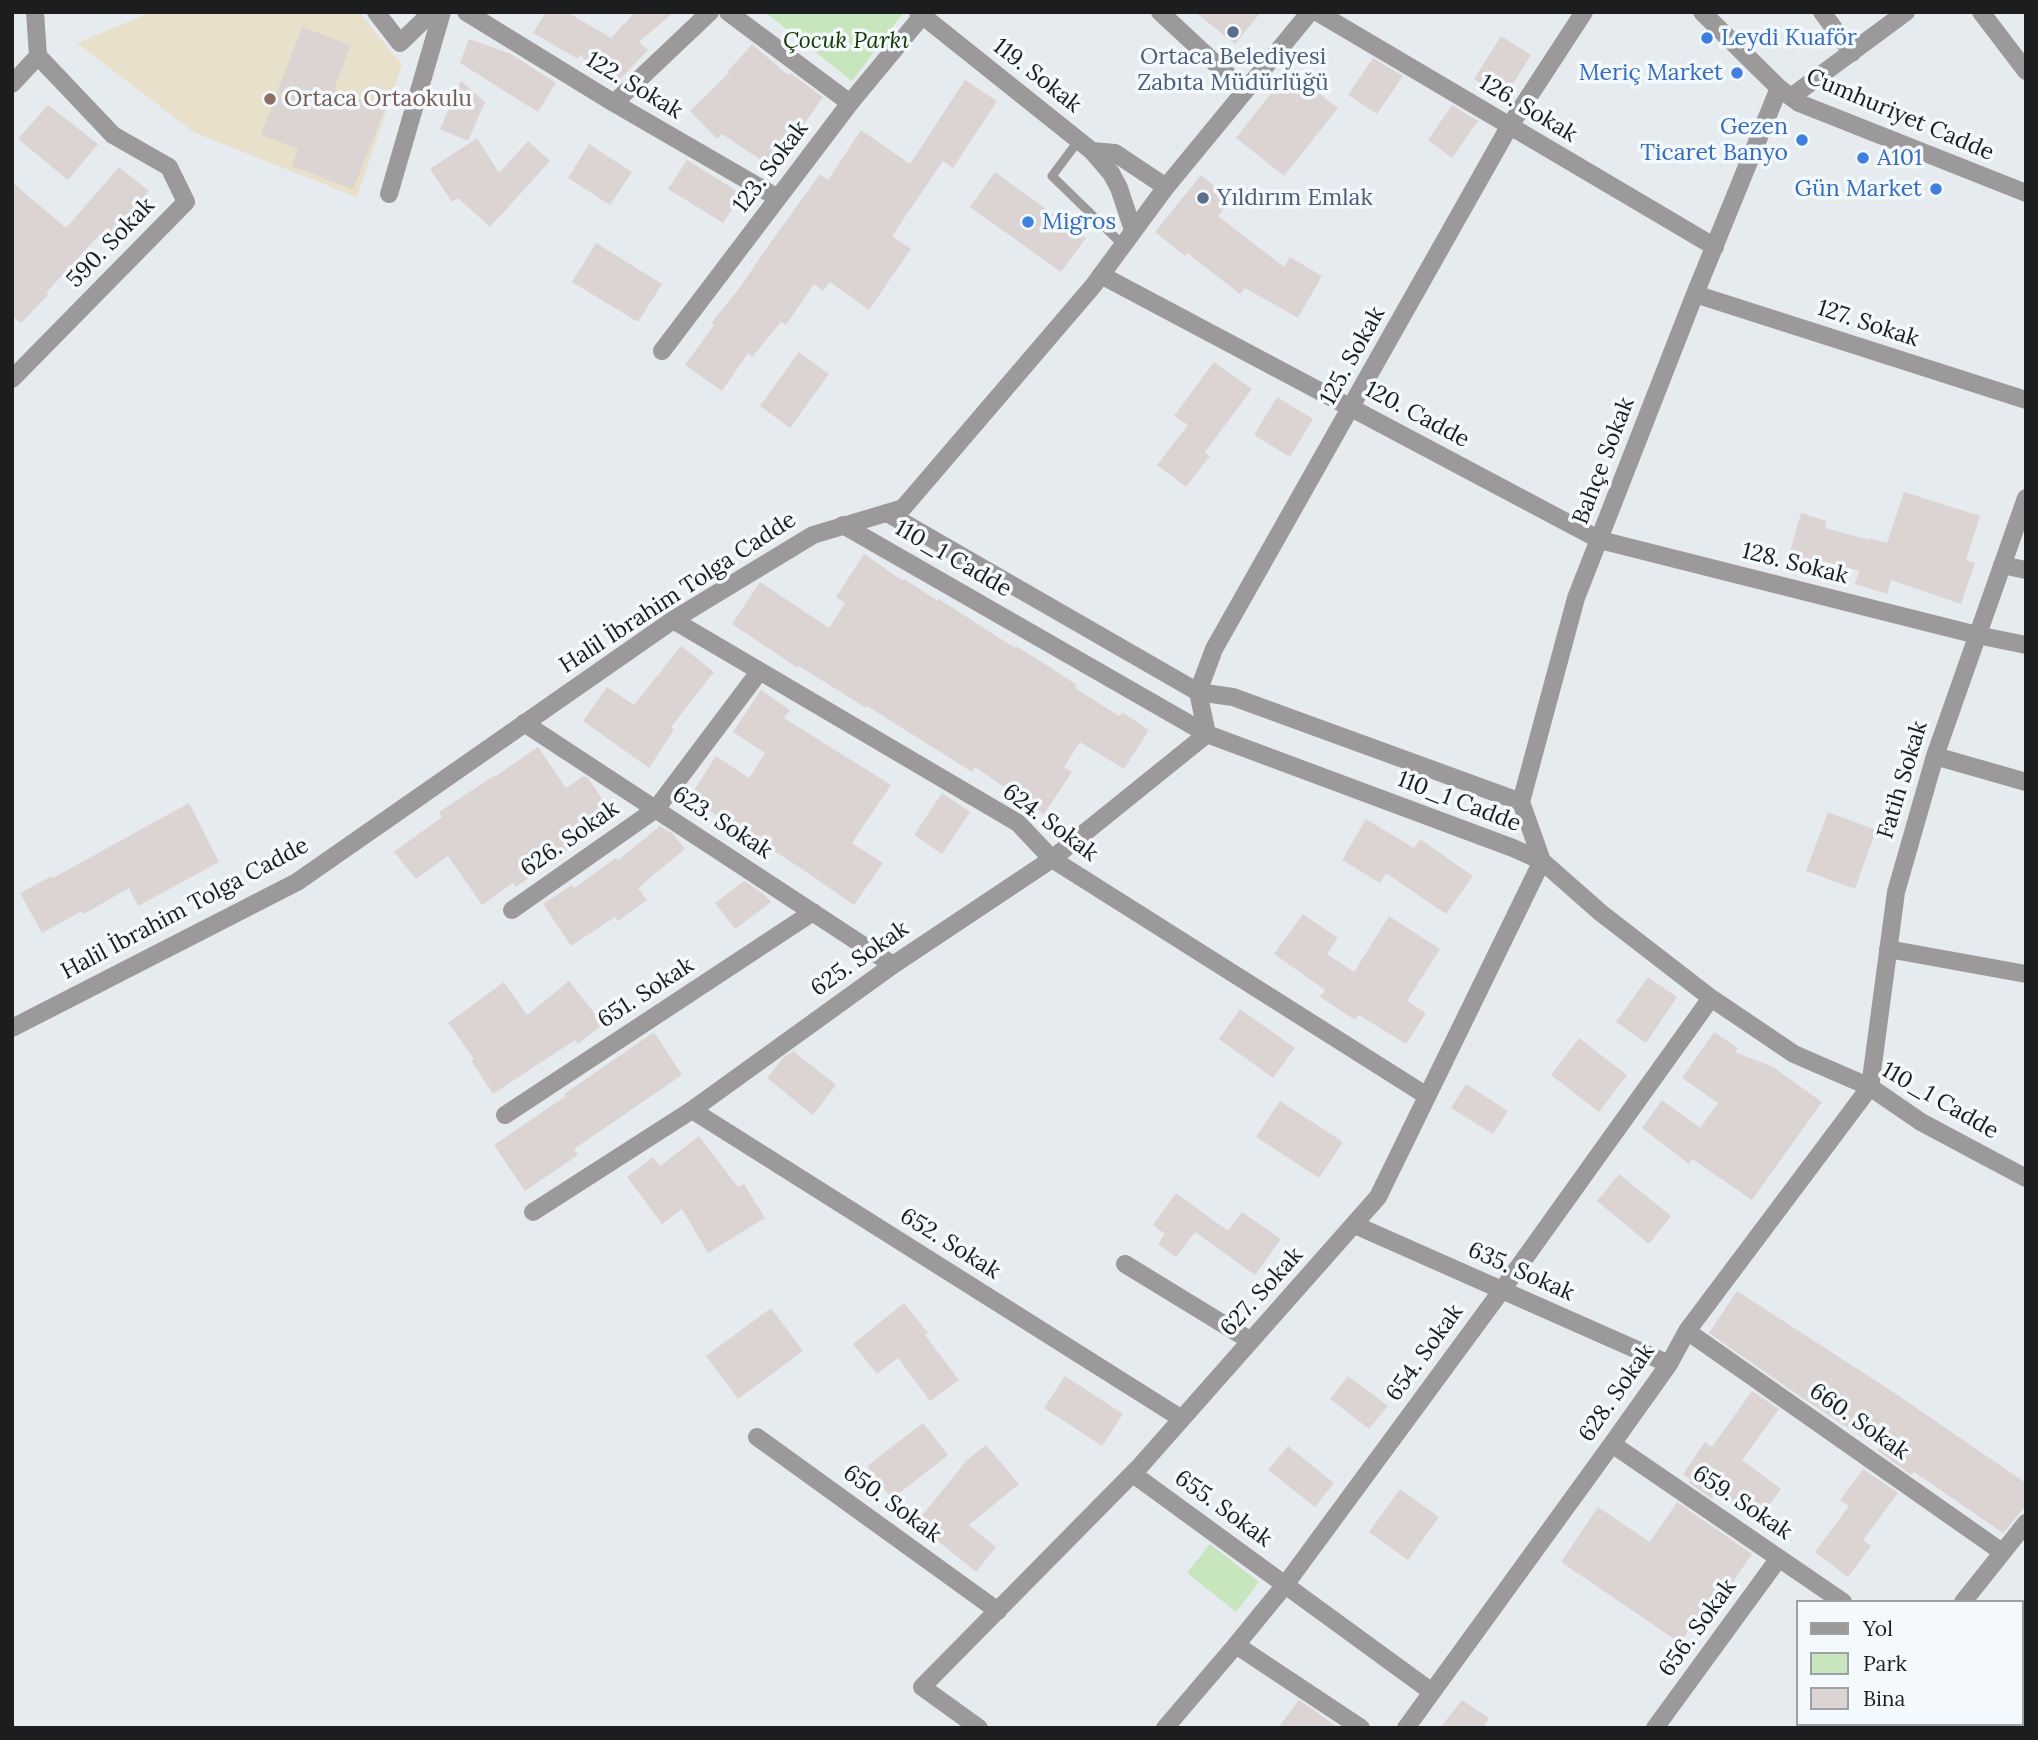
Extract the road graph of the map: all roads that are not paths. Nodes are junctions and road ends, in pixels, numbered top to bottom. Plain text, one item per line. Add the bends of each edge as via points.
1 (35, 12) edge
2 (376, 12) edge
3 (432, 12) edge
4 (442, 12) edge
5 (466, 12) edge
6 (710, 12) edge
7 (728, 12) edge
8 (1160, 12) edge
9 (1310, 12) edge
10 (1317, 12) edge
11 (1584, 12) edge
12 (1702, 12) edge
13 (1822, 12) edge
14 (1981, 12) edge
15 (920, 14) edge
16 (1898, 15) edge
17 (1852, 53) junction
18 (38, 57) junction
19 (2026, 71) edge
20 (12, 84) edge
21 (1245, 91) junction
22 (1785, 93) junction
23 (614, 103) junction
24 (850, 103) junction
25 (1509, 127) junction
26 (1085, 146) junction
27 (1166, 187) junction
28 (2026, 193) edge
29 (389, 194) dead end
30 (778, 198) junction
31 (1128, 238) junction
32 (1714, 247) junction
33 (1101, 275) junction
34 (1695, 294) junction
35 (662, 351) dead end
36 (12, 379) edge
37 (2026, 400) edge
38 (1352, 408) junction
39 (2026, 498) edge
40 (887, 513) junction
41 (843, 525) junction
42 (1600, 540) junction
43 (2002, 565) junction
44 (2026, 570) edge
45 (673, 620) junction
46 (1977, 635) junction
47 (2026, 645) edge
48 (759, 672) junction
49 (1198, 692) junction
50 (524, 723) junction
51 (1207, 734) junction
52 (1934, 755) junction
53 (2026, 782) edge
54 (1521, 802) junction
55 (656, 809) junction
56 (1052, 859) junction
57 (1542, 862) junction
58 (512, 910) dead end
59 (813, 912) junction
60 (1888, 949) junction
61 (893, 965) junction
62 (2026, 974) edge
63 (1711, 998) junction
64 (12, 1028) edge
65 (1870, 1087) junction
66 (1427, 1096) junction
67 (692, 1110) junction
68 (505, 1115) dead end
69 (2026, 1178) edge
70 (533, 1212) dead end
71 (1354, 1225) junction
72 (1125, 1264) dead end
73 (1502, 1290) junction
74 (1687, 1331) junction
75 (1251, 1341) junction
76 (1669, 1364) junction
77 (1182, 1419) junction
78 (757, 1437) dead end
79 (1612, 1444) junction
80 (1133, 1474) junction
81 (2026, 1523) edge
82 (2002, 1552) junction
83 (1779, 1558) junction
84 (1284, 1585) junction
85 (1840, 1600) edge
86 (1965, 1600) edge
87 (998, 1611) junction
88 (1236, 1645) junction
89 (1432, 1692) junction
90 (979, 1728) edge
91 (1165, 1728) edge
92 (1361, 1728) edge
93 (1406, 1728) edge
94 (1656, 1728) edge

1 - 18 street
2 - 3 street via 400,43
4 - 29 street
5 - 23 street, 122. Sokak
6 - 23 street
7 - 24 street
8 - 21 street
9 - 21 street, Halil İbrahim Tolga Cadde
10 - 25 street, 126. Sokak
11 - 25 street, 125. Sokak
12 - 22 street, Cumhuriyet Cadde
13 - 17 street
14 - 19 street
15 - 24 street, 123. Sokak
15 - 26 street, 119. Sokak
16 - 17 street
17 - 22 street
18 - 20 street
18 - 36 street, 590. Sokak via 113,135 169,167 186,202
21 - 27 street, Halil İbrahim Tolga Cadde
22 - 28 street, Cumhuriyet Cadde via 1799,103
22 - 32 street, Bahçe Sokak
23 - 30 street, 122. Sokak
24 - 30 street, 123. Sokak
25 - 32 street, 126. Sokak
25 - 38 street, 125. Sokak
26 - 27 street via 1115,153
26 - 31 street via 1115,181
26 - 31 lane via 1052,176
27 - 31 street, Halil İbrahim Tolga Cadde
30 - 35 street, 123. Sokak
31 - 33 street, Halil İbrahim Tolga Cadde
32 - 34 street, Bahçe Sokak
33 - 38 street, 120. Cadde
33 - 40 street, Halil İbrahim Tolga Cadde via 903,508
34 - 37 street, 127. Sokak
34 - 42 street, Bahçe Sokak
38 - 42 street, 120. Cadde
38 - 49 street, 125. Sokak via 1214,649
39 - 43 street, Fatih Sokak
40 - 41 street, Halil İbrahim Tolga Cadde
40 - 49 street, 110_1 Cadde
41 - 45 street, Halil İbrahim Tolga Cadde via 813,535
41 - 51 street, 110_1 Cadde
42 - 46 street, 128. Sokak
42 - 54 street, Bahçe Sokak via 1576,598
43 - 44 street
43 - 46 street, Fatih Sokak
45 - 48 street, 624. Sokak
45 - 50 street, Halil İbrahim Tolga Cadde
46 - 47 street, 128. Sokak
46 - 52 street, Fatih Sokak
48 - 55 street, 626. Sokak
48 - 56 street, 624. Sokak via 1017,823
49 - 51 street
49 - 54 street, 110_1 Cadde via 1233,697
50 - 55 street, 623. Sokak
50 - 64 street, Halil İbrahim Tolga Cadde via 297,882
51 - 56 street, 625. Sokak
51 - 57 street, 110_1 Cadde
52 - 53 street
52 - 60 street, Fatih Sokak via 1896,892
54 - 57 street
55 - 58 street, 626. Sokak
55 - 59 street, 623. Sokak
56 - 61 street, 625. Sokak
56 - 66 street, 624. Sokak
57 - 63 street, 110_1 Cadde
57 - 66 street, 627. Sokak
59 - 61 street, 623. Sokak
59 - 68 street, 651. Sokak
60 - 62 street
60 - 65 street, Fatih Sokak
61 - 67 street, 625. Sokak
63 - 65 street, 110_1 Cadde via 1794,1054
63 - 73 street, 654. Sokak
65 - 69 street, 110_1 Cadde via 1921,1122
65 - 74 street, 628. Sokak
66 - 71 street, 627. Sokak via 1378,1197
67 - 70 street, 625. Sokak
67 - 77 street, 652. Sokak
71 - 73 street, 635. Sokak
71 - 75 street, 627. Sokak
72 - 75 street
73 - 76 street, 635. Sokak
73 - 84 street, 654. Sokak
74 - 76 street, 628. Sokak
74 - 82 street, 660. Sokak
75 - 77 street, 627. Sokak
76 - 79 street, 628. Sokak
77 - 80 street, 627. Sokak
78 - 87 street, 650. Sokak
79 - 83 street, 659. Sokak
79 - 89 street, 628. Sokak
80 - 84 street, 655. Sokak
80 - 87 street, 627. Sokak
81 - 82 street
82 - 86 street
83 - 85 street, 659. Sokak
83 - 94 street, 656. Sokak
84 - 88 street, 654. Sokak
84 - 89 street, 655. Sokak
87 - 90 street, 627. Sokak via 922,1687
88 - 91 street, 654. Sokak
88 - 92 street
89 - 93 street, 628. Sokak

